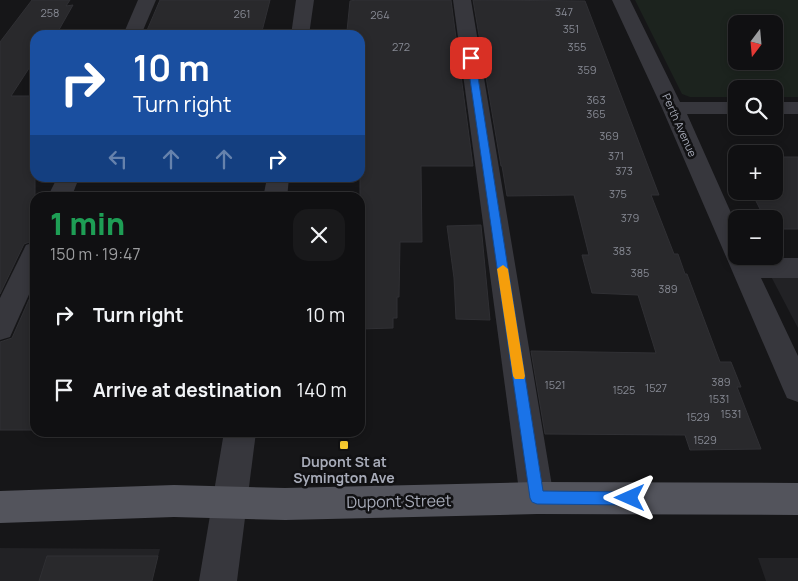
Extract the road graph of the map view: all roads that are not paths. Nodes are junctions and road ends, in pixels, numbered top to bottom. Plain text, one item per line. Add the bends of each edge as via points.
1 (147, 0) edge
2 (305, 0) edge
3 (462, 0) edge
4 (621, 0) edge
5 (134, 30) edge
6 (301, 30) edge
7 (674, 108) junction
8 (728, 108) edge
9 (783, 108) edge
10 (798, 108) edge
11 (728, 233) edge
12 (30, 262) edge
13 (742, 265) edge
14 (778, 265) edge
15 (798, 268) edge
16 (0, 329) edge
17 (798, 389) edge
18 (239, 437) edge
19 (537, 498) junction
20 (798, 499) edge
21 (229, 502) junction
22 (0, 507) edge
23 (218, 581) edge

1 - 5 street
2 - 6 street
3 - 19 street
4 - 7 street, Perth Avenue
7 - 8 street
7 - 11 street, Perth Avenue
9 - 10 street
12 - 16 street
13 - 17 street, Perth Avenue
14 - 15 street
18 - 21 street
19 - 20 main road, Dupont Street
19 - 21 main road, Dupont Street
21 - 22 main road, Dupont Street
21 - 23 street

